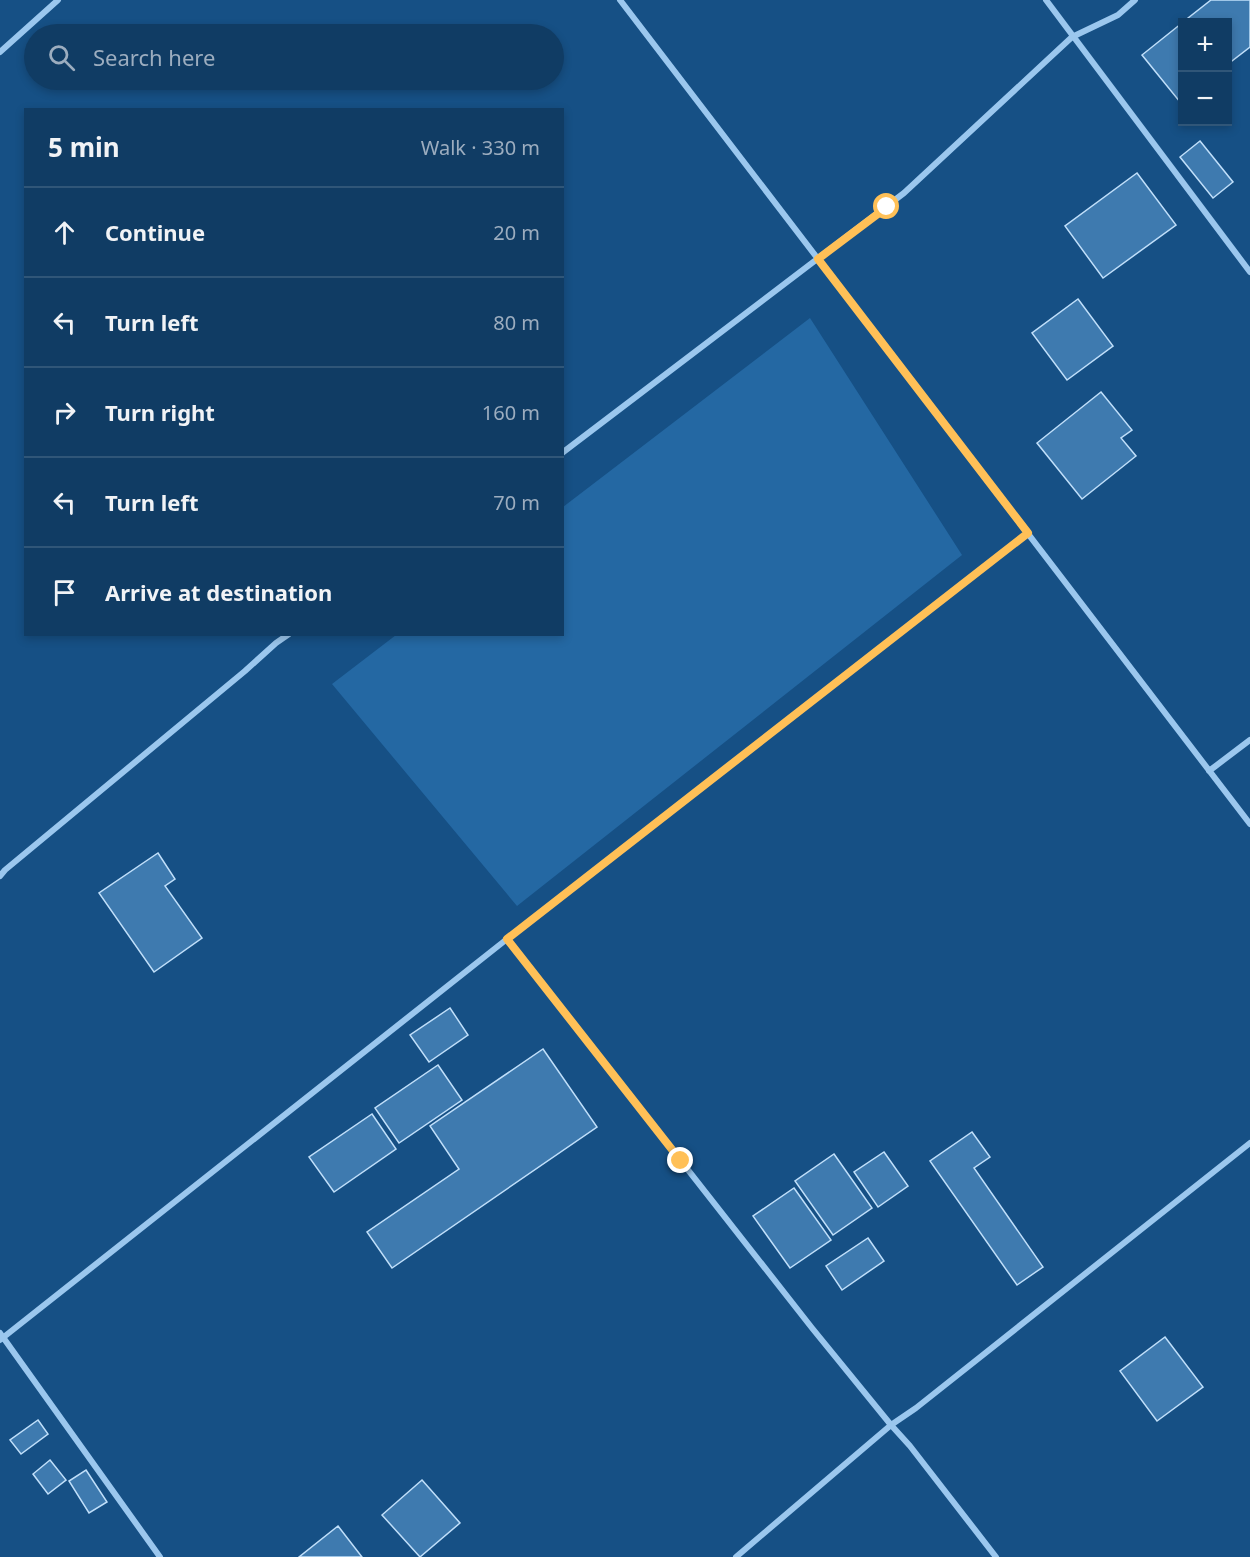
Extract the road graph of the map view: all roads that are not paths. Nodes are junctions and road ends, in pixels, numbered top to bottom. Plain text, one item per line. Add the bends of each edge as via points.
1 (58, 0) edge
2 (620, 0) edge
3 (1046, 0) edge
4 (1135, 0) edge
5 (31, 24) edge
6 (24, 30) edge
7 (1072, 37) junction
8 (0, 52) edge
9 (818, 259) junction
10 (1250, 272) edge
11 (564, 451) edge
12 (1028, 533) junction
13 (286, 636) edge
14 (1250, 740) edge
15 (1209, 771) junction
16 (1250, 824) edge
17 (0, 864) edge
18 (2, 873) edge
19 (507, 939) junction
20 (1250, 1143) edge
21 (1, 1337) edge
22 (891, 1425) junction
23 (160, 1557) edge
24 (736, 1557) edge
25 (996, 1557) edge

1 - 5 street
2 - 9 street
3 - 7 street
4 - 7 street via 1118,15
6 - 8 street
7 - 9 street via 904,193
7 - 10 street
9 - 11 street
9 - 12 street
12 - 15 street
12 - 19 street
13 - 18 street
14 - 15 street
15 - 16 street
17 - 18 street
19 - 21 street
19 - 22 street
20 - 22 street
21 - 23 street
22 - 24 street
22 - 25 street

